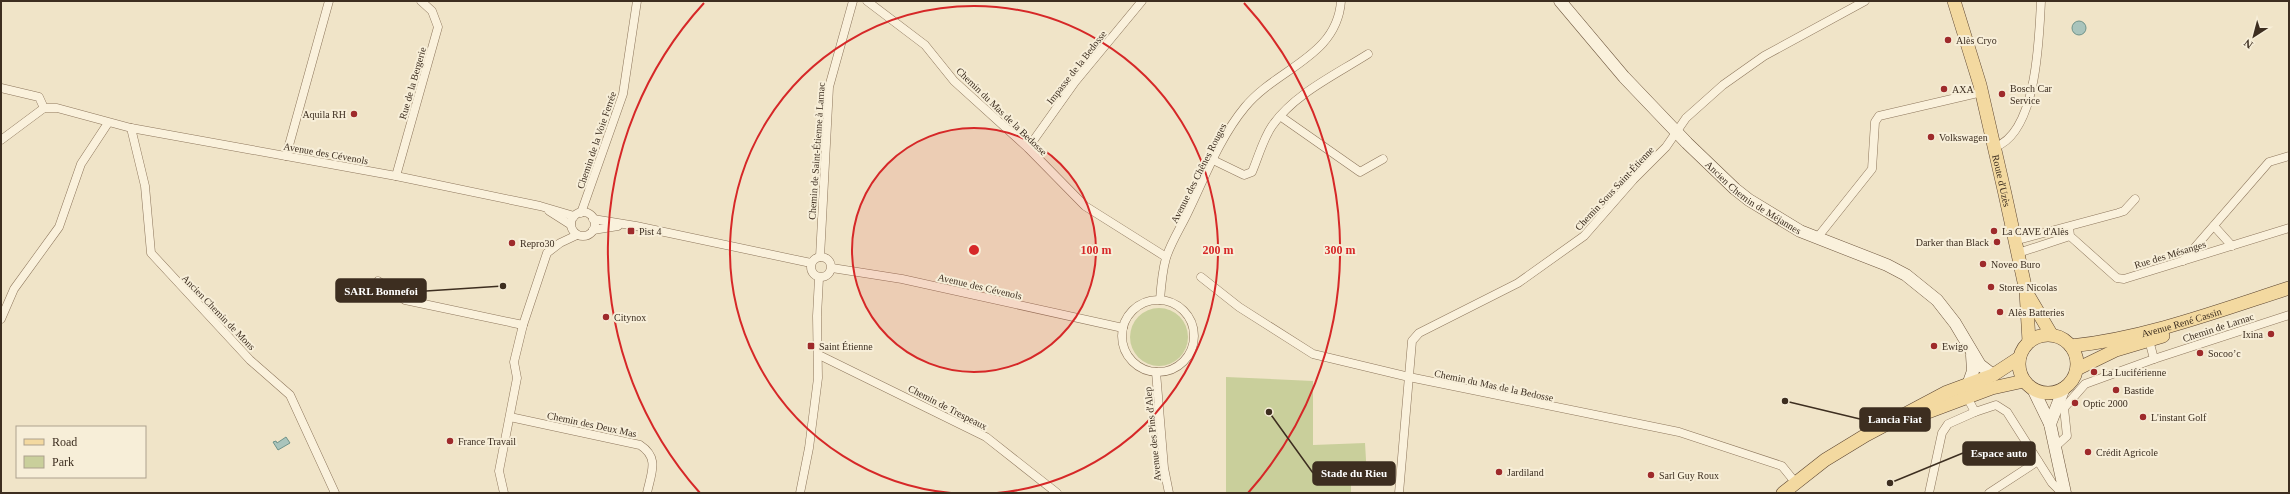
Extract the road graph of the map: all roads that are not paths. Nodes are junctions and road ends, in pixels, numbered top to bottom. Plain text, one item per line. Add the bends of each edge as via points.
1 (329, 1) edge
2 (422, 1) edge
3 (638, 1) edge
4 (853, 1) edge
5 (867, 1) edge
6 (1142, 1) edge
7 (1341, 1) edge
8 (1560, 1) edge
9 (1865, 1) edge
10 (1954, 1) edge
11 (2041, 1) edge
12 (1368, 54) dead end
13 (1, 88) edge
14 (1982, 92) junction
15 (44, 108) junction
16 (1280, 116) junction
17 (108, 123) junction
18 (131, 128) junction
19 (1677, 132) junction
20 (1, 140) edge
21 (1995, 147) junction
22 (1028, 148) junction
23 (286, 156) junction
24 (2289, 156) edge
25 (1383, 159) dead end
26 (1213, 160) junction
27 (396, 176) junction
28 (2135, 199) dead end
29 (540, 206) junction
30 (578, 214) junction
31 (593, 219) junction
32 (622, 225) junction
33 (2214, 226) junction
34 (2069, 227) junction
35 (2289, 228) edge
36 (573, 230) junction
37 (593, 230) junction
38 (2070, 236) junction
39 (1817, 238) junction
40 (2232, 246) junction
41 (2016, 247) junction
42 (820, 257) junction
43 (1166, 257) junction
44 (2182, 262) junction
45 (811, 263) junction
46 (832, 268) junction
47 (1201, 277) dead end
48 (819, 278) junction
49 (378, 281) dead end
50 (2289, 288) edge
51 (2026, 291) junction
52 (2289, 297) edge
53 (1160, 300) junction
54 (2289, 315) edge
55 (1, 319) edge
56 (523, 325) junction
57 (1123, 328) junction
58 (2051, 334) junction
59 (2149, 340) junction
60 (2029, 341) junction
61 (2071, 346) junction
62 (1972, 354) junction
63 (819, 355) junction
64 (2019, 358) junction
65 (2154, 359) junction
66 (2077, 368) junction
67 (1156, 372) junction
68 (1993, 375) junction
69 (1409, 378) junction
70 (2029, 385) junction
71 (2064, 388) junction
72 (1968, 391) junction
73 (1975, 412) junction
74 (510, 417) junction
75 (2050, 424) junction
76 (2055, 447) junction
77 (2038, 461) junction
78 (1795, 482) junction
79 (335, 493) edge
80 (504, 493) edge
81 (647, 493) edge
82 (800, 493) edge
83 (1057, 493) edge
84 (1169, 493) edge
85 (1400, 493) edge
86 (1783, 493) edge
87 (1929, 493) edge
88 (1990, 493) edge
89 (2064, 493) edge

1 - 23 street
2 - 27 street, Rue de la Bergerie via 432,11 438,27
3 - 30 street, Chemin de la Voie Ferrée via 623,94
4 - 42 street, Chemin de Saint-Étienne à Larnac via 829,87
5 - 22 street, Chemin du Mas de la Bedosse via 925,45 954,81
6 - 22 street, Impasse de la Bedosse via 1075,82
7 - 26 street, Avenue des Chênes Rouges via 1333,32 1313,53 1260,91 1244,108
8 - 19 street, Ancien Chemin de Méjannes via 1624,77
9 - 19 street, Chemin Sous Saint-Étienne via 1758,60 1723,85 1686,118
10 - 14 main road, Route d'Uzès
11 - 21 street via 2038,57 2024,109 2014,133 2005,143
12 - 16 street via 1308,92
13 - 15 street via 39,97
14 - 21 main road, Route d'Uzès
14 - 39 street via 1879,116 1875,122 1872,169
15 - 17 street, Avenue des Cévenols via 57,108
15 - 20 street
16 - 25 street via 1360,172
16 - 26 street via 1270,128 1252,172 1244,175
17 - 18 street, Avenue des Cévenols
17 - 55 street via 81,164 59,227 14,289
18 - 23 street, Avenue des Cévenols
18 - 79 street, Ancien Chemin de Mons via 144,186 151,253 250,360 290,395
19 - 39 street, Ancien Chemin de Méjannes via 1749,200 1800,232
19 - 69 street, Chemin Sous Saint-Étienne via 1666,148 1633,180 1584,236 1518,283 1419,333 1412,341
21 - 41 main road, Route d'Uzès
22 - 43 street, Chemin du Mas de la Bedosse via 1085,206
23 - 27 street, Avenue des Cévenols
24 - 33 street via 2269,162
26 - 43 street, Avenue des Chênes Rouges
27 - 29 street, Avenue des Cévenols
28 - 34 street via 2124,211
29 - 30 street, Avenue des Cévenols
29 - 36 street, Avenue des Cévenols
30 - 31 street via 588,214
30 - 36 street
31 - 32 street
31 - 37 street
32 - 37 street
32 - 45 street
33 - 40 street
33 - 44 street
34 - 38 street
34 - 41 street
35 - 40 street, Rue des Mésanges
36 - 37 street via 588,235
36 - 56 street via 547,253
38 - 41 street
38 - 44 street, Rue des Mésanges via 2117,278 2124,279
39 - 62 street, Ancien Chemin de Méjannes via 1886,265 1925,288 1955,323
40 - 44 street, Rue des Mésanges
41 - 51 main road, Route d'Uzès
42 - 45 street
42 - 46 street via 827,258
43 - 53 street, Avenue des Chênes Rouges
45 - 48 street via 813,274
46 - 48 street via 826,277
46 - 57 street, Avenue des Cévenols via 902,279
47 - 69 street, Chemin du Mas de la Bedosse via 1239,307 1313,354
48 - 63 street
49 - 56 street via 405,300
50 - 61 main road, Avenue René Cassin via 2188,321 2092,344
51 - 58 main road, Route d'Uzès
51 - 60 main road, Route d'Uzès
52 - 59 main road, Avenue René Cassin
53 - 57 street via 1147,302 1136,308
53 - 67 street via 1176,305 1188,317 1193,327 1194,338 1192,349 1178,367
54 - 65 street, Chemin de Larnac
56 - 74 street via 514,362 517,378
57 - 67 street via 1124,346 1130,358 1139,367
58 - 60 main road
58 - 61 main road via 2062,338
59 - 65 street
59 - 66 main road, Avenue René Cassin via 2116,350
60 - 64 main road
61 - 66 main road via 2075,353
62 - 68 street, Ancien Chemin de Méjannes via 1980,365
62 - 72 street, Ancien Chemin de Méjannes via 1973,371
63 - 82 street via 809,448
63 - 83 street, Chemin de Trespeaux via 986,437
64 - 68 main road
64 - 70 main road via 2018,366
65 - 76 street, Chemin de Larnac via 2085,384 2064,408 2067,436
66 - 71 main road
67 - 84 street, Avenue des Pins d'Alep via 1164,468
68 - 72 main road
69 - 78 street, Chemin du Mas de la Bedosse via 1679,432 1782,466
69 - 85 street, Chemin Sous Saint-Étienne
70 - 71 main road via 2049,393
70 - 72 main road
70 - 75 street
71 - 75 street
72 - 73 street
72 - 78 main road via 1947,392 1866,435
73 - 77 street via 1996,405 2007,412
73 - 87 street via 1948,424 1942,433
74 - 80 street via 499,471
74 - 81 street, Chemin des Deux Mas via 640,445 650,451 653,462
75 - 76 street
76 - 89 street
77 - 88 street
77 - 89 street via 2052,483
78 - 86 main road

